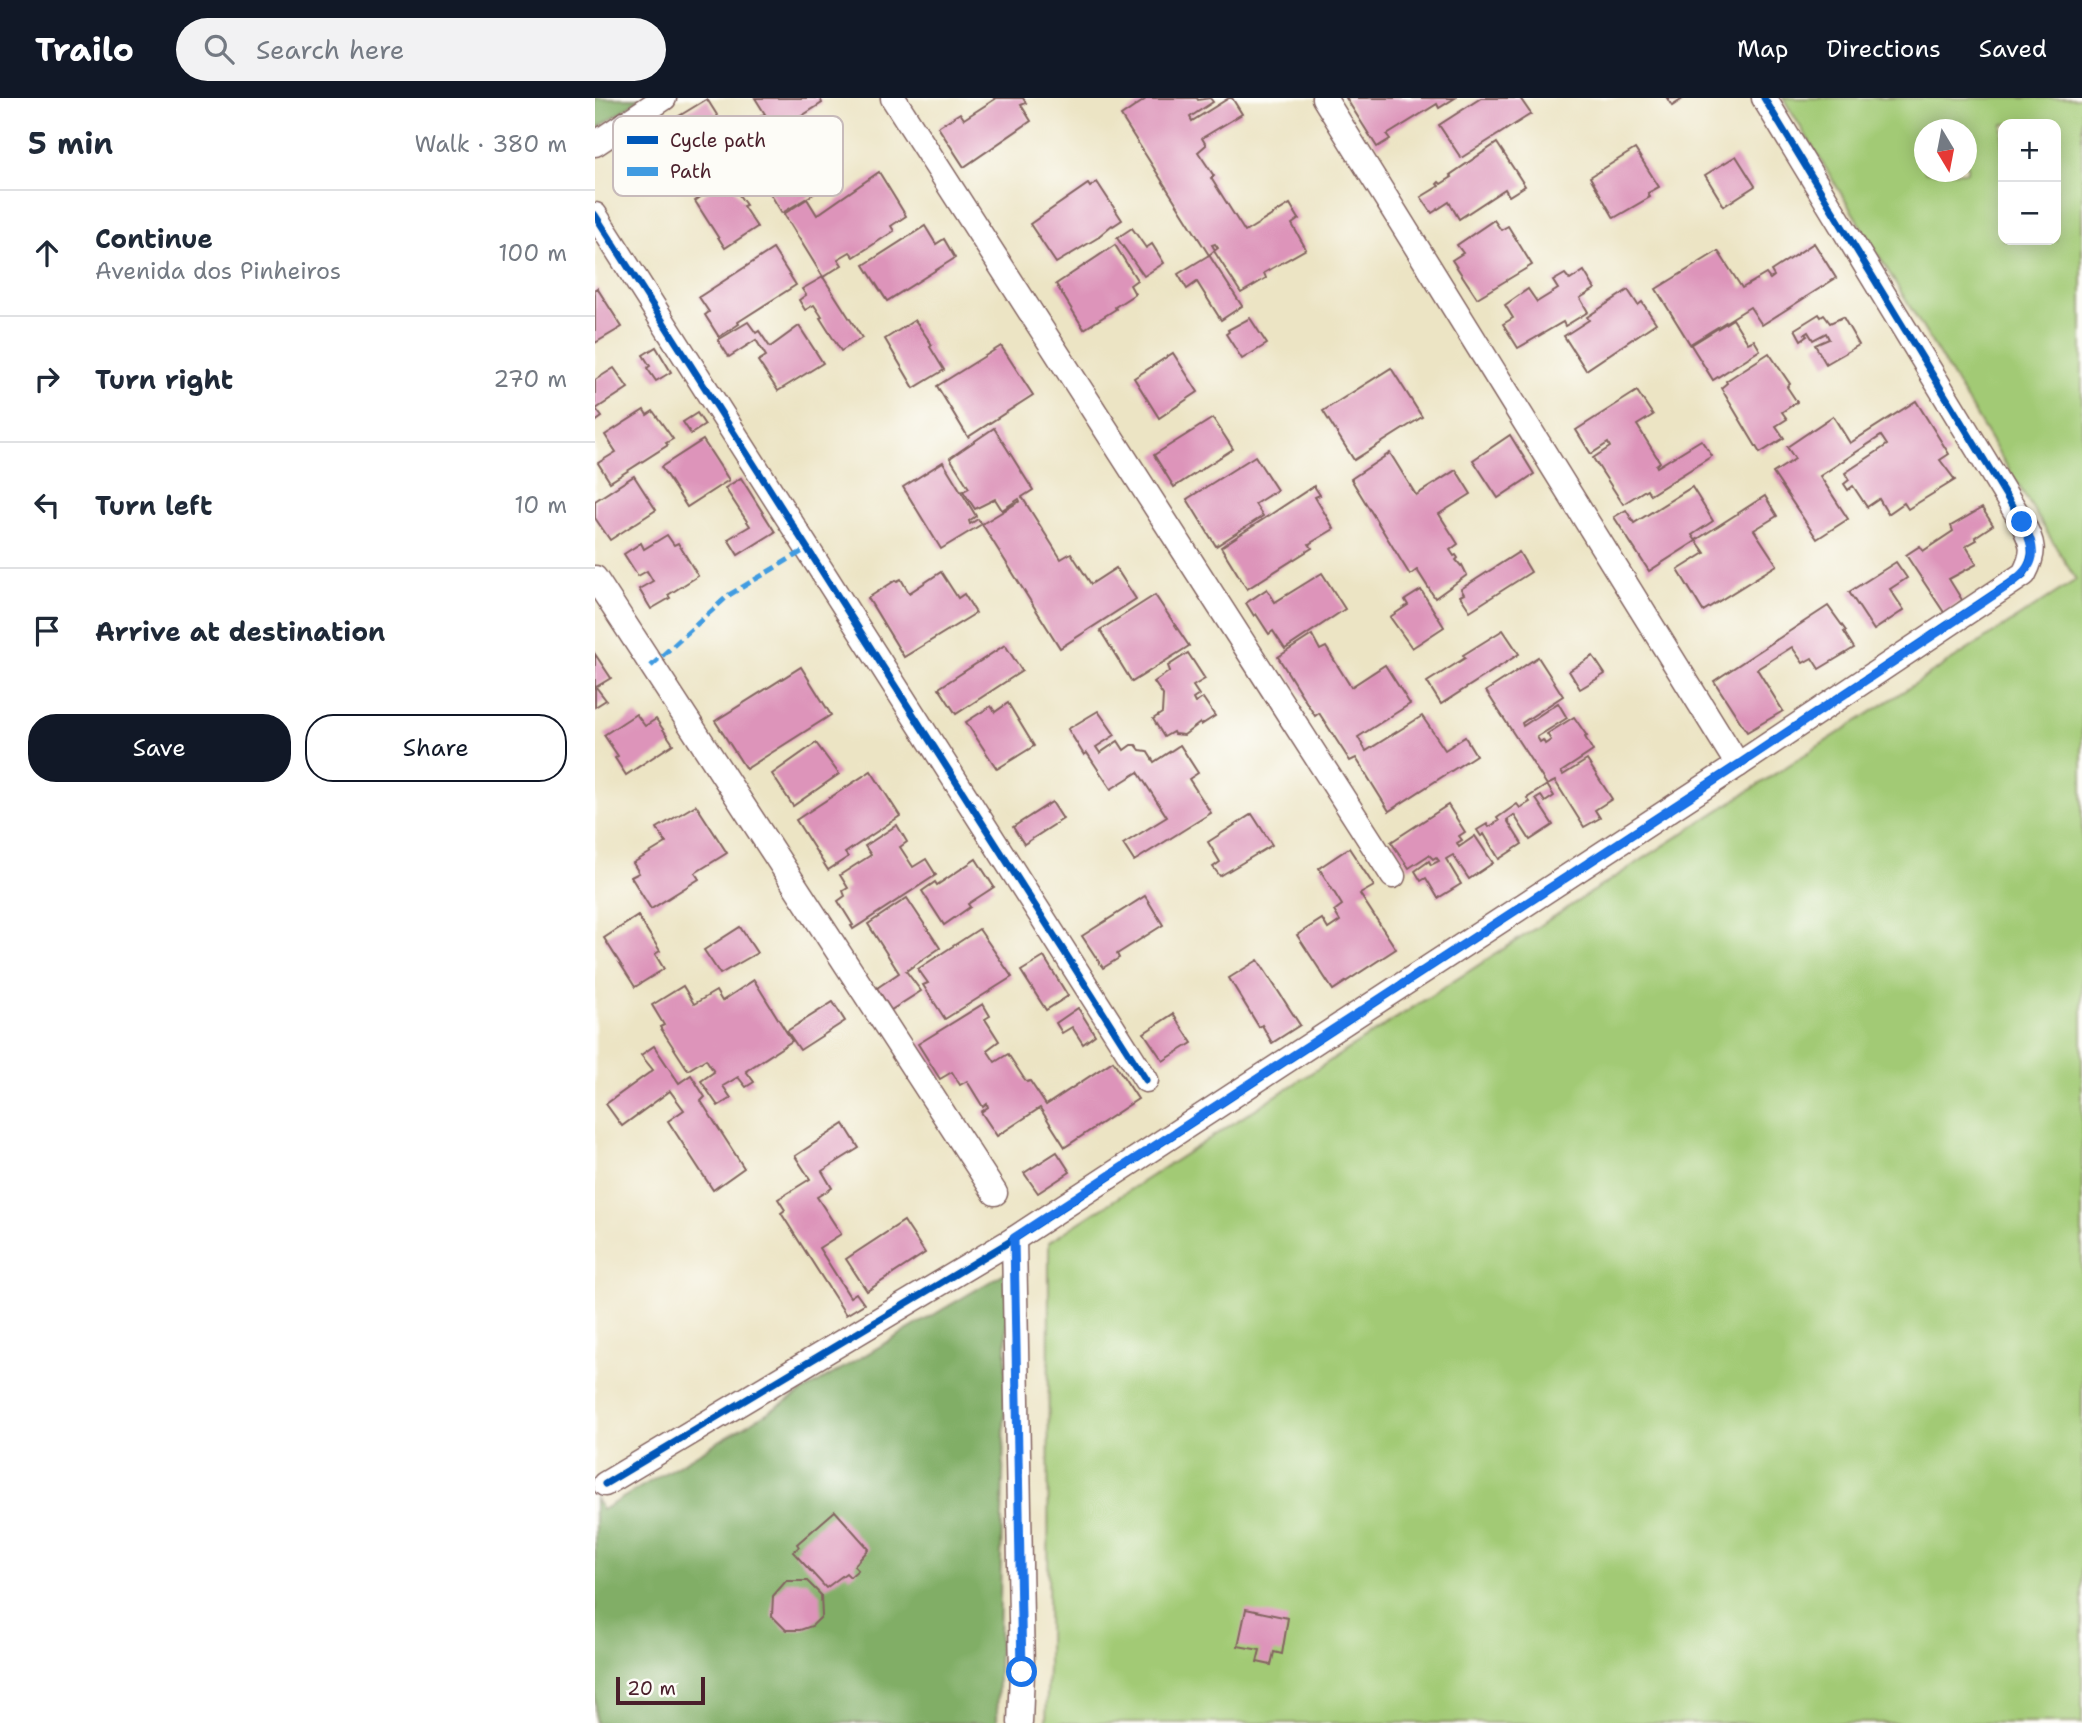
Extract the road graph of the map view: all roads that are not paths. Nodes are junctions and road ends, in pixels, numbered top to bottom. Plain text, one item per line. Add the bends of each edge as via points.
1 (664, 98) edge
2 (893, 98) edge
3 (1324, 98) edge
4 (1764, 98) edge
5 (637, 116) edge
6 (613, 132) edge
7 (595, 144) edge
8 (595, 215) edge
9 (595, 578) edge
10 (1738, 765) junction
11 (1393, 876) dead end
12 (1146, 1080) dead end
13 (995, 1193) dead end
14 (1014, 1238) junction
15 (605, 1484) dead end
16 (1020, 1723) edge

1 - 5 street
2 - 11 street
3 - 10 street
4 - 10 street via 2032,543 2024,574
6 - 7 street
8 - 12 street
9 - 13 street
10 - 14 street
14 - 15 street
14 - 16 street

